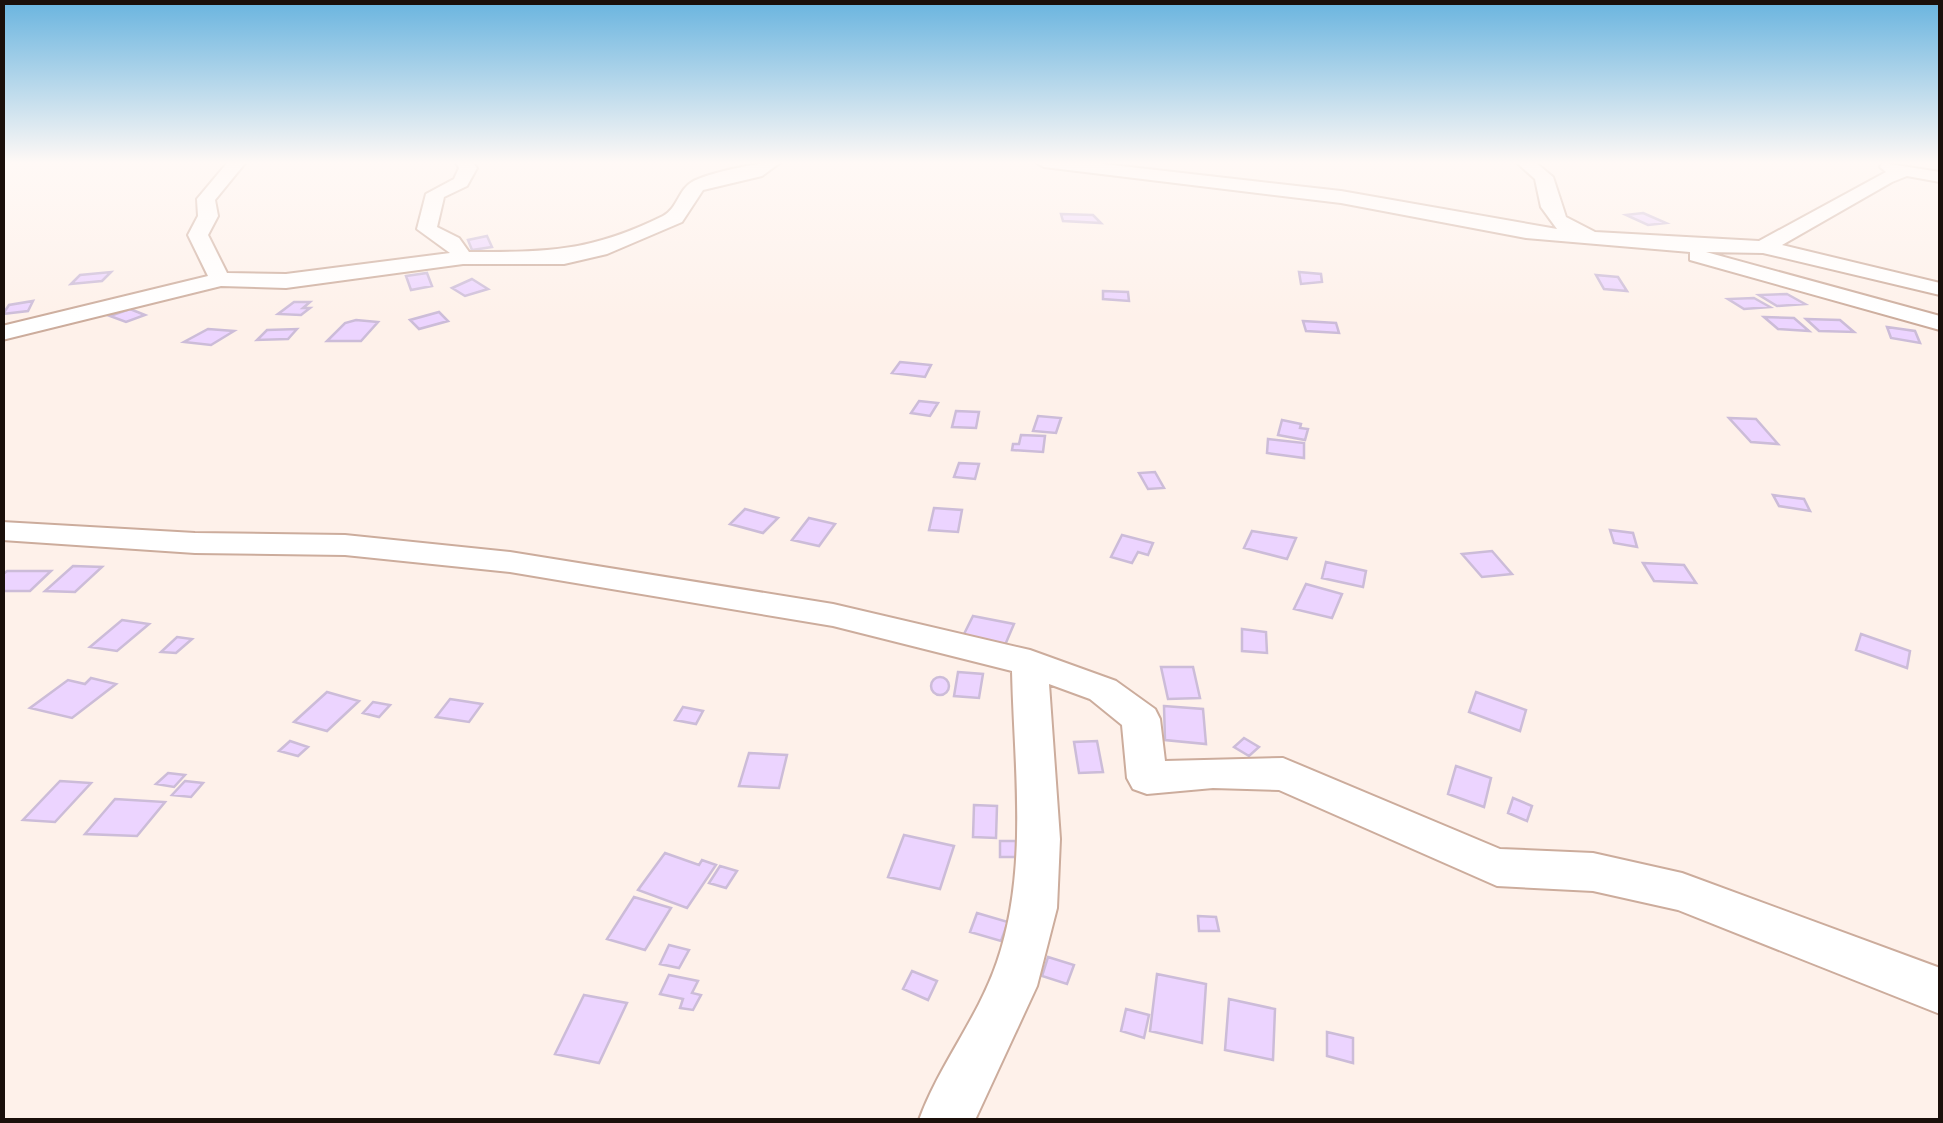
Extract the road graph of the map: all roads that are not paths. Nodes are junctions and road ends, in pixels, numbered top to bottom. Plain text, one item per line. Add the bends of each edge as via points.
1 (208, 214) edge
2 (430, 214) edge
3 (677, 214) edge
4 (1433, 214) edge
5 (1555, 214) edge
6 (1820, 214) edge
7 (1593, 238) junction
8 (1664, 244) junction
9 (1762, 247) junction
10 (463, 258) junction
11 (221, 279) junction
12 (1940, 289) edge
13 (1940, 323) edge
14 (2, 333) edge
15 (2, 531) edge
16 (1030, 663) junction
17 (1940, 991) edge
18 (946, 1120) edge

1 - 11 street via 198,234
2 - 10 street via 427,229 452,242
3 - 10 street via 600,250 564,258
4 - 7 street
5 - 7 street via 1571,232
6 - 9 street
7 - 8 street
8 - 9 street
8 - 13 street
9 - 12 street
10 - 11 street via 286,281
11 - 14 street
15 - 16 street via 344,545 510,562 833,615
16 - 17 street via 1104,690 1142,719 1147,778 1282,774 1497,866 1593,872 1682,892
16 - 18 street via 1036,878 1029,936 1009,998

